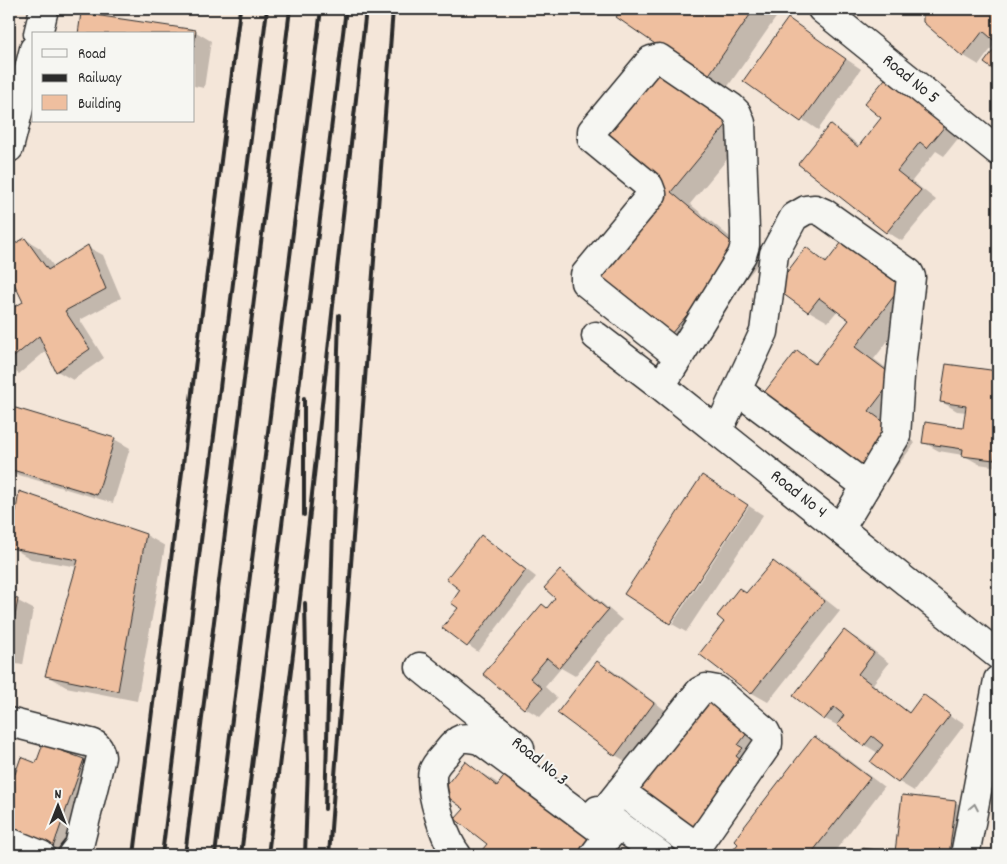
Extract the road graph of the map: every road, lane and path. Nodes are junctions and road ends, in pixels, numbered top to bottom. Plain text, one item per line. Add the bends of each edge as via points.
1 (44, 9) edge
2 (822, 9) edge
3 (38, 32) edge
4 (32, 57) edge
5 (9, 148) edge
6 (998, 151) edge
7 (596, 336) dead end
8 (679, 357) junction
9 (661, 386) junction
10 (737, 390) junction
11 (718, 431) junction
12 (866, 486) junction
13 (840, 528) junction
14 (998, 655) edge
15 (420, 667) dead end
16 (998, 680) edge
17 (9, 722) edge
18 (496, 740) junction
19 (620, 791) junction
20 (614, 837) edge
21 (9, 842) edge
22 (694, 851) edge
23 (40, 855) edge
24 (72, 855) edge
25 (457, 855) edge
26 (660, 855) edge
27 (964, 855) edge

1 - 3 street
2 - 6 street, Road No 5
4 - 5 street
7 - 9 street, Road No 4
8 - 8 street via 745,245 741,123 731,107 656,58 651,60 591,136 649,186 652,194 584,279
8 - 9 street
9 - 11 street, Road No 4
10 - 11 street
10 - 12 street
10 - 12 street via 764,332 774,254 794,217 806,210 824,213 911,277 897,432
11 - 13 street, Road No 4
12 - 13 street
13 - 14 street, Road No 4
15 - 18 street, Road No 3
27 -> 16 street
17 - 24 street via 96,745 100,750 79,846
18 - 20 street, Road No 3
18 - 25 street via 467,737 455,741 434,770 432,788 449,845
19 - 20 street
19 - 22 street
19 - 22 street via 700,691 706,688 717,690 765,731 768,744
20 - 26 street, Road No 3
21 - 23 street

